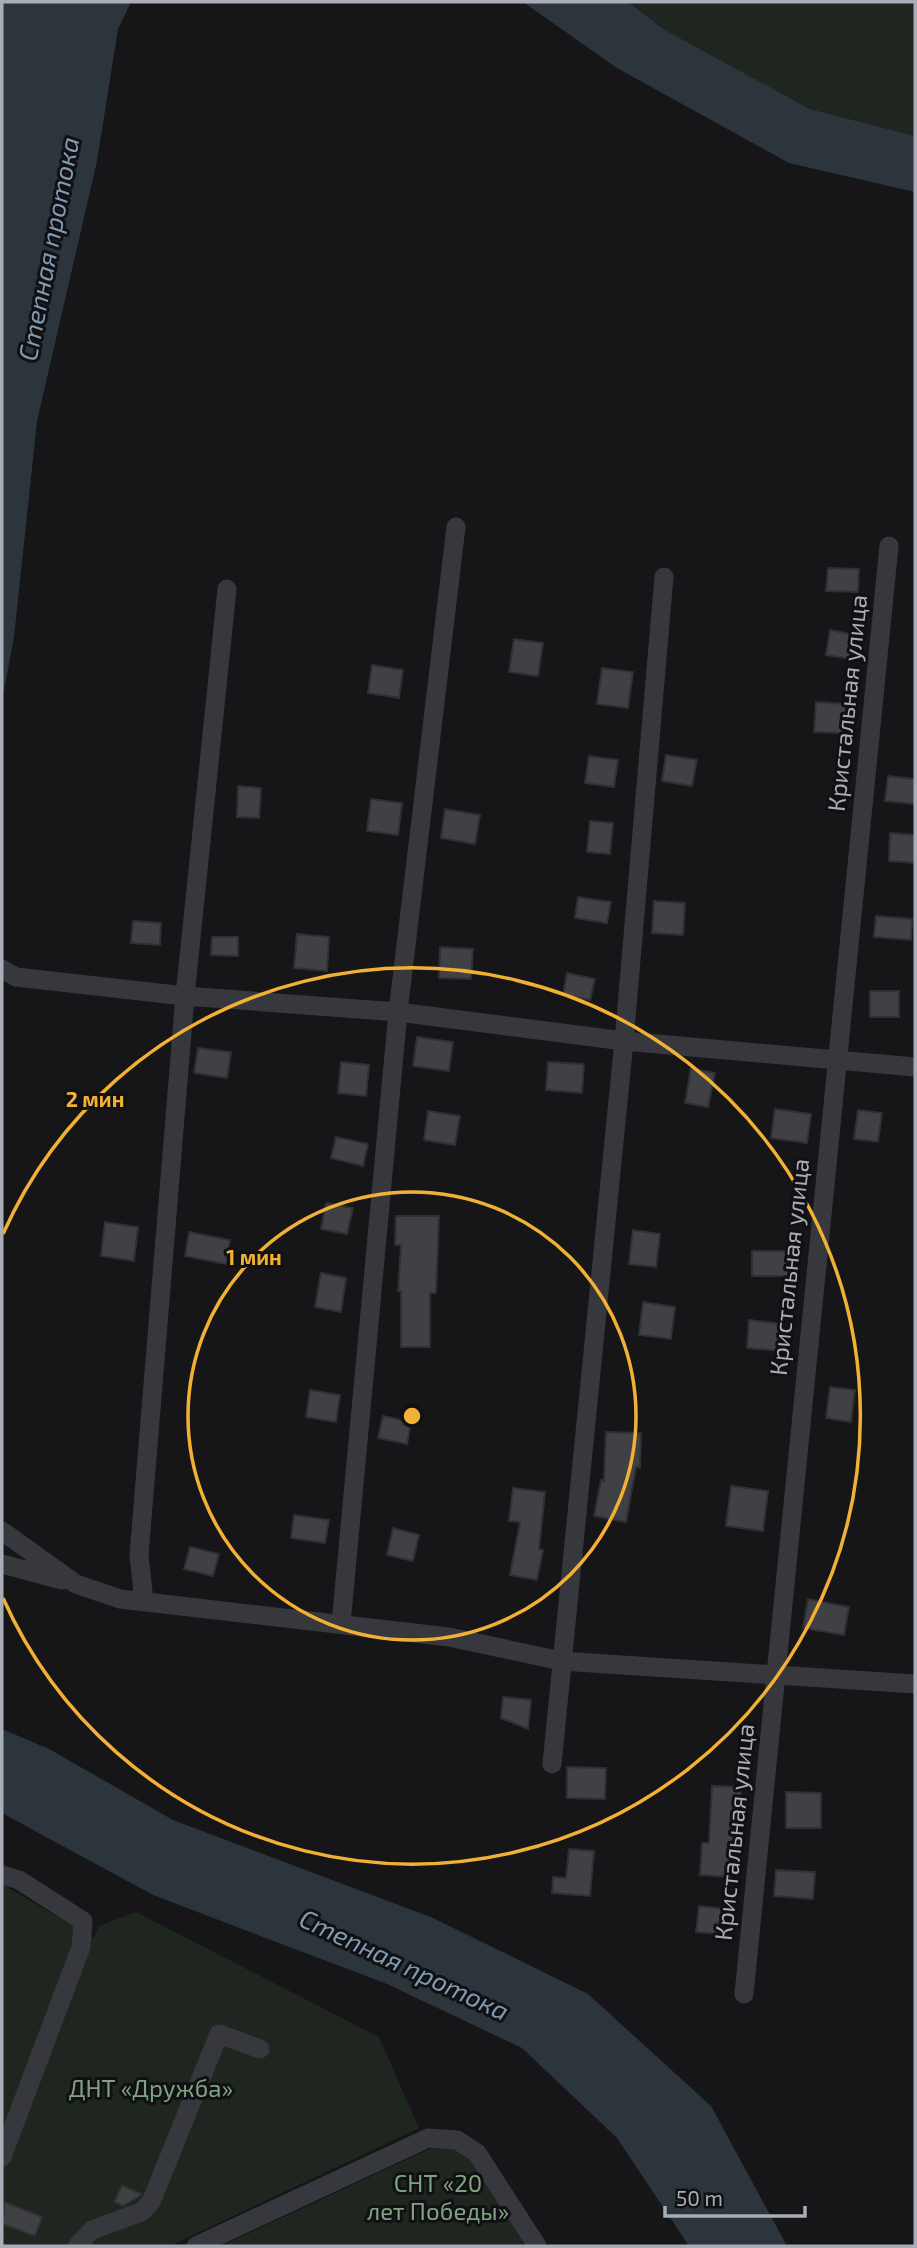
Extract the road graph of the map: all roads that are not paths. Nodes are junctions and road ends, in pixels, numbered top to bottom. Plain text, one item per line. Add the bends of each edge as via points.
1 (456, 527) dead end
2 (889, 545) dead end
3 (664, 577) dead end
4 (227, 589) dead end
5 (7, 977) edge
6 (185, 996) junction
7 (398, 1012) junction
8 (624, 1041) junction
9 (836, 1058) junction
10 (915, 1068) edge
11 (2, 1531) edge
12 (2, 1564) edge
13 (76, 1584) junction
14 (144, 1601) junction
15 (341, 1624) junction
16 (561, 1661) junction
17 (775, 1674) junction
18 (915, 1684) edge
19 (552, 1763) dead end
20 (2, 1875) edge
21 (744, 1994) dead end
22 (260, 2049) dead end
23 (2, 2157) edge
24 (77, 2246) edge
25 (196, 2246) edge
26 (537, 2246) edge

1 - 7 street
2 - 9 street, Кристальная улица
3 - 8 street
4 - 6 street
5 - 6 street
6 - 7 street
6 - 14 street via 139,1555
7 - 8 street
7 - 15 street
8 - 9 street
8 - 16 street
9 - 10 street
9 - 17 street, Кристальная улица
11 - 13 street
12 - 13 street
13 - 14 street via 108,1596
14 - 15 street
15 - 16 street via 449,1637
16 - 17 street
16 - 19 street
17 - 18 street
17 - 21 street, Кристальная улица
20 - 23 street via 19,1880 83,1921 81,1947
22 - 24 street via 219,2034 151,2202 141,2212 92,2230
25 - 26 street via 428,2138 457,2140 477,2153

